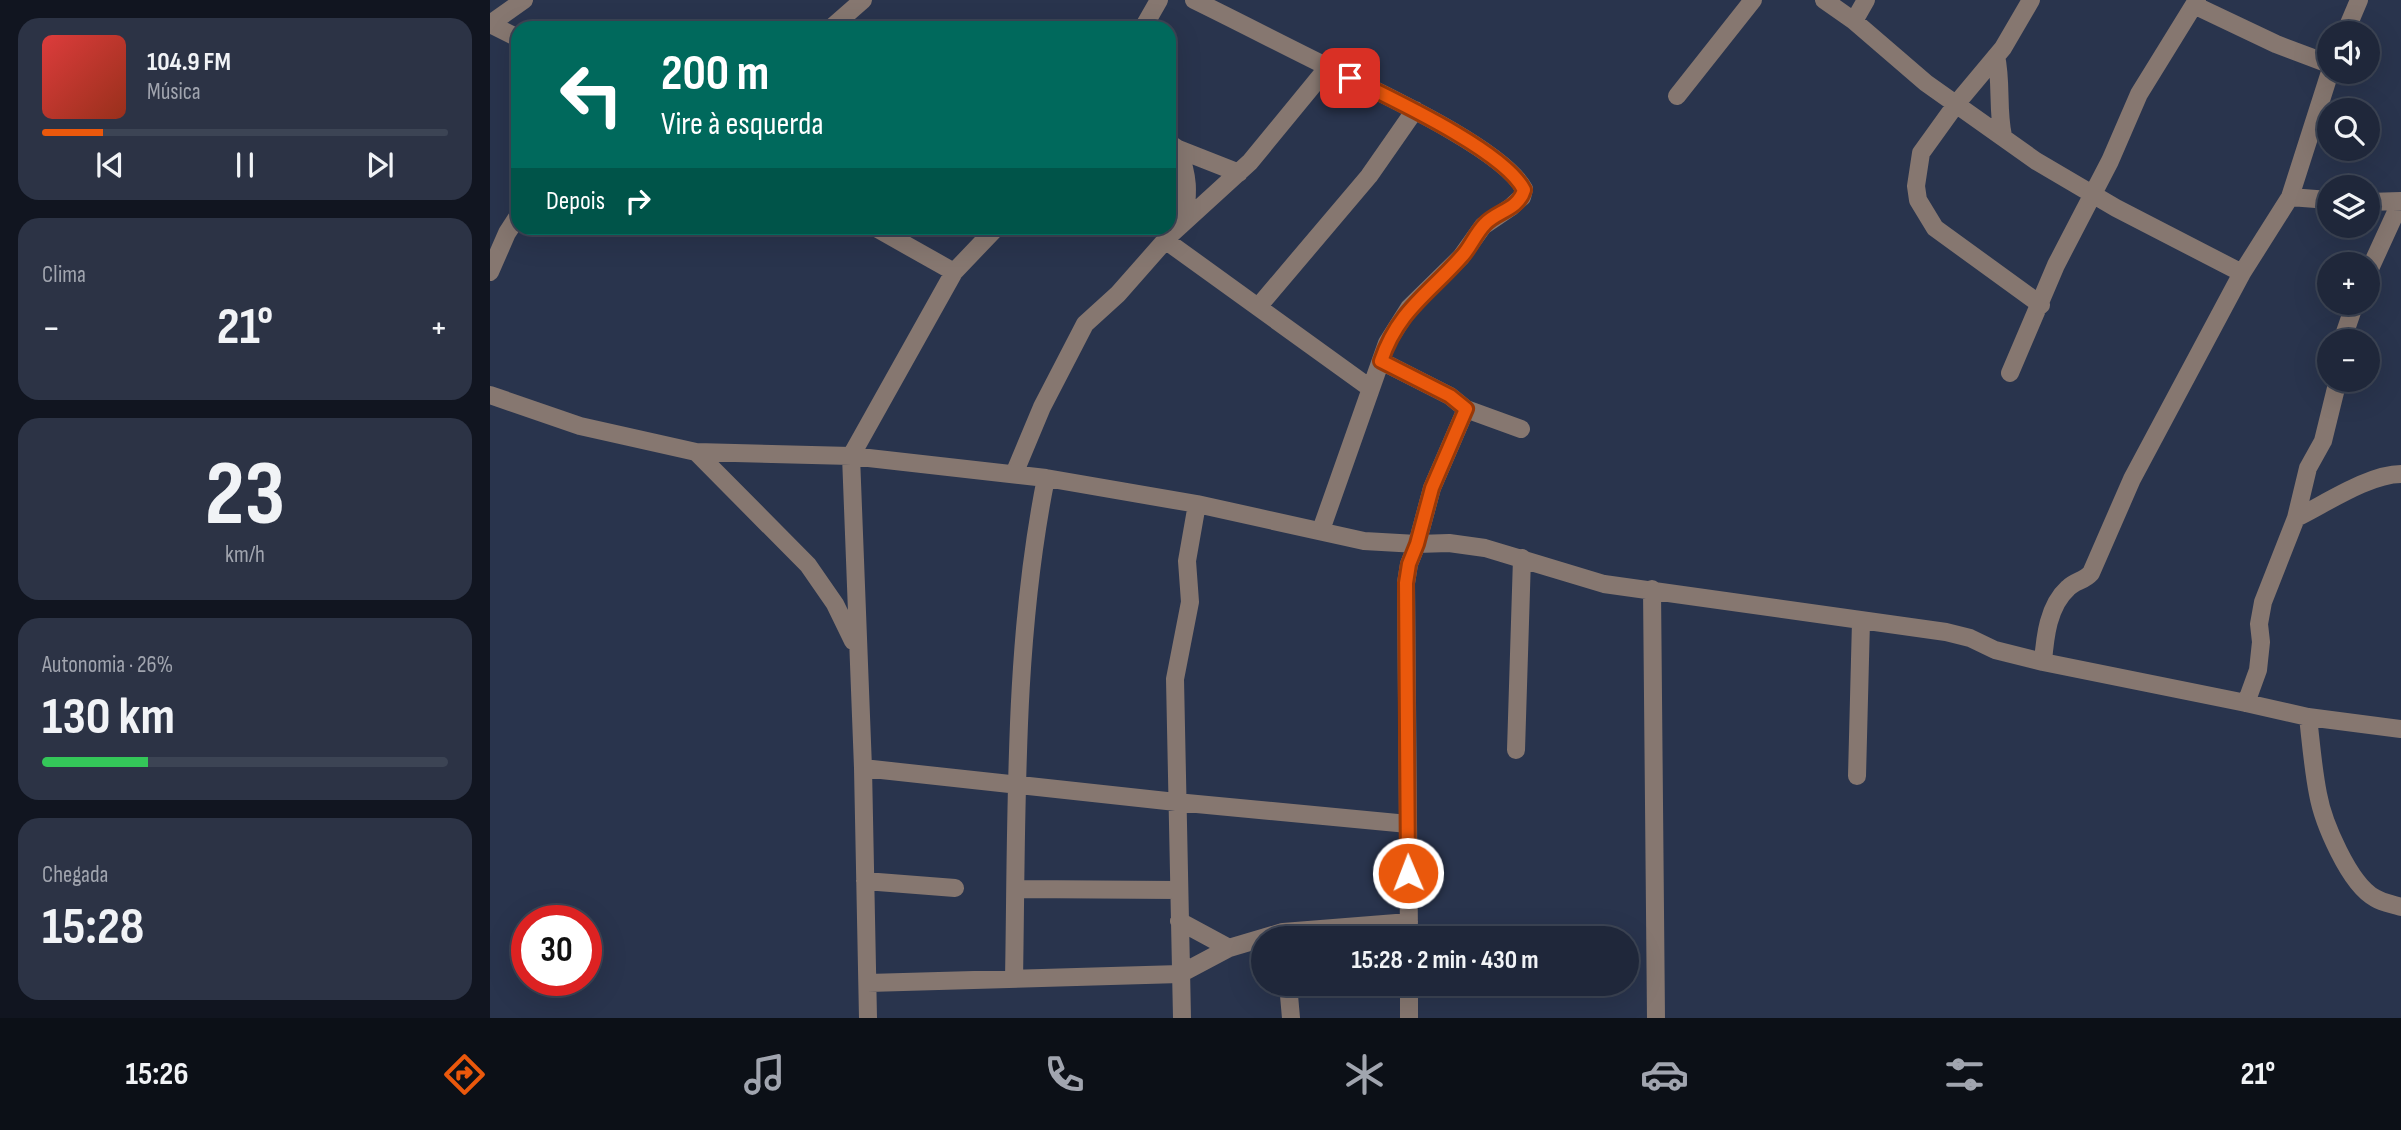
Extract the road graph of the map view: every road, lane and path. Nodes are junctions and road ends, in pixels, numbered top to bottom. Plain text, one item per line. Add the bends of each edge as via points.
1 (524, 0) edge
2 (863, 0) edge
3 (1194, 0) edge
4 (1753, 0) edge
5 (1824, 0) edge
6 (1866, 0) edge
7 (2031, 0) edge
8 (2360, 0) edge
9 (1157, 1) edge
10 (2195, 3) edge
11 (839, 21) edge
12 (1147, 21) edge
13 (1854, 21) junction
14 (2350, 21) edge
15 (490, 24) edge
16 (511, 34) edge
17 (1996, 56) junction
18 (2317, 59) edge
19 (1328, 67) junction
20 (2326, 84) edge
21 (1677, 96) dead end
22 (1957, 103) junction
23 (1415, 110) junction
24 (2003, 136) junction
25 (1176, 147) edge
26 (1176, 150) edge
27 (1239, 173) junction
28 (2093, 196) junction
29 (2290, 197) junction
30 (2317, 199) edge
31 (2401, 201) edge
32 (2380, 202) edge
33 (1185, 220) junction
34 (511, 227) edge
35 (1176, 229) edge
36 (888, 235) edge
37 (989, 235) edge
38 (1171, 235) edge
39 (1166, 240) junction
40 (2378, 252) edge
41 (490, 272) edge
42 (954, 272) junction
43 (2242, 273) junction
44 (2041, 305) junction
45 (1258, 307) junction
46 (1381, 361) junction
47 (2010, 373) dead end
48 (1370, 388) junction
49 (2334, 392) edge
50 (490, 395) edge
51 (1466, 409) junction
52 (1521, 429) dead end
53 (695, 452) junction
54 (851, 456) junction
55 (1014, 474) junction
56 (2401, 474) edge
57 (1046, 478) junction
58 (1197, 504) junction
59 (2296, 518) junction
60 (1321, 530) junction
61 (1417, 544) junction
62 (1522, 558) junction
63 (1652, 589) junction
64 (1861, 621) junction
65 (857, 648) junction
66 (2043, 662) junction
67 (2246, 703) junction
68 (2308, 717) junction
69 (2401, 729) edge
70 (1516, 750) dead end
71 (863, 768) junction
72 (1857, 776) dead end
73 (1018, 785) junction
74 (1176, 802) junction
75 (1408, 824) junction
76 (865, 881) junction
77 (955, 888) dead end
78 (1016, 889) junction
79 (1178, 890) junction
80 (2401, 906) edge
81 (1179, 921) junction
82 (1409, 926) edge
83 (1251, 943) edge
84 (1229, 948) junction
85 (1180, 974) junction
86 (1014, 979) junction
87 (868, 984) junction
88 (1288, 996) edge
89 (1409, 996) edge
90 (868, 1018) edge
91 (1182, 1018) edge
92 (1291, 1018) edge
93 (1409, 1018) edge
94 (1656, 1018) edge

1 - 15 street
2 - 11 street
3 - 19 street
4 - 21 street
5 - 13 street
6 - 13 street
7 - 17 street
8 - 14 street
9 - 12 street
10 - 18 street
10 - 28 street via 2139,94
13 - 22 street
15 - 16 street
17 - 22 street
17 - 24 street
19 - 23 street
19 - 27 street
20 - 29 street
22 - 24 street
22 - 44 street via 1921,153 1918,200 1935,228
23 - 45 street via 1369,176
23 - 46 street via 1483,151 1524,190 1511,207 1483,226 1461,257 1409,308
24 - 28 street
25 - 27 street
26 - 33 street via 1186,172
27 - 33 street
28 - 43 street
28 - 44 street via 2056,265
29 - 30 street
29 - 43 street
31 - 32 street
31 - 40 street
33 - 35 street
34 - 41 street
36 - 42 street
37 - 42 street
38 - 39 street
39 - 45 street
39 - 55 street via 1086,324 1042,407
42 - 54 street
43 - 66 street via 2132,479 2091,573 2058,599
44 - 47 street
45 - 48 street
46 - 48 street
46 - 51 street
48 - 60 street
49 - 59 street
50 - 53 street via 580,426
51 - 52 street
51 - 61 street via 1432,488
53 - 54 street
53 - 65 street via 808,565
54 - 55 street
54 - 65 street
55 - 57 street
56 - 59 street via 2367,483
57 - 58 street
57 - 73 street via 1034,535
58 - 60 street
58 - 74 street via 1187,561 1190,603 1175,679
59 - 67 street via 2263,602 2258,670
60 - 61 street via 1364,541
61 - 62 street via 1449,542
61 - 75 street via 1406,583
62 - 63 street via 1604,584
62 - 70 street
63 - 64 street
63 - 94 street
64 - 66 street via 1946,632
64 - 72 street
65 - 71 street
66 - 67 street
67 - 68 street
68 - 69 street
68 - 80 street via 2318,795 2353,877 2374,898
71 - 73 street
71 - 76 street
73 - 74 street
73 - 78 street
74 - 75 street
74 - 79 street
75 - 82 street
76 - 77 street
76 - 87 street
78 - 79 street
78 - 86 street
79 - 81 street
81 - 84 street
81 - 85 street
83 - 84 street
84 - 85 street
85 - 86 street
85 - 91 street
86 - 87 street
87 - 90 street
88 - 92 street
89 - 93 street

